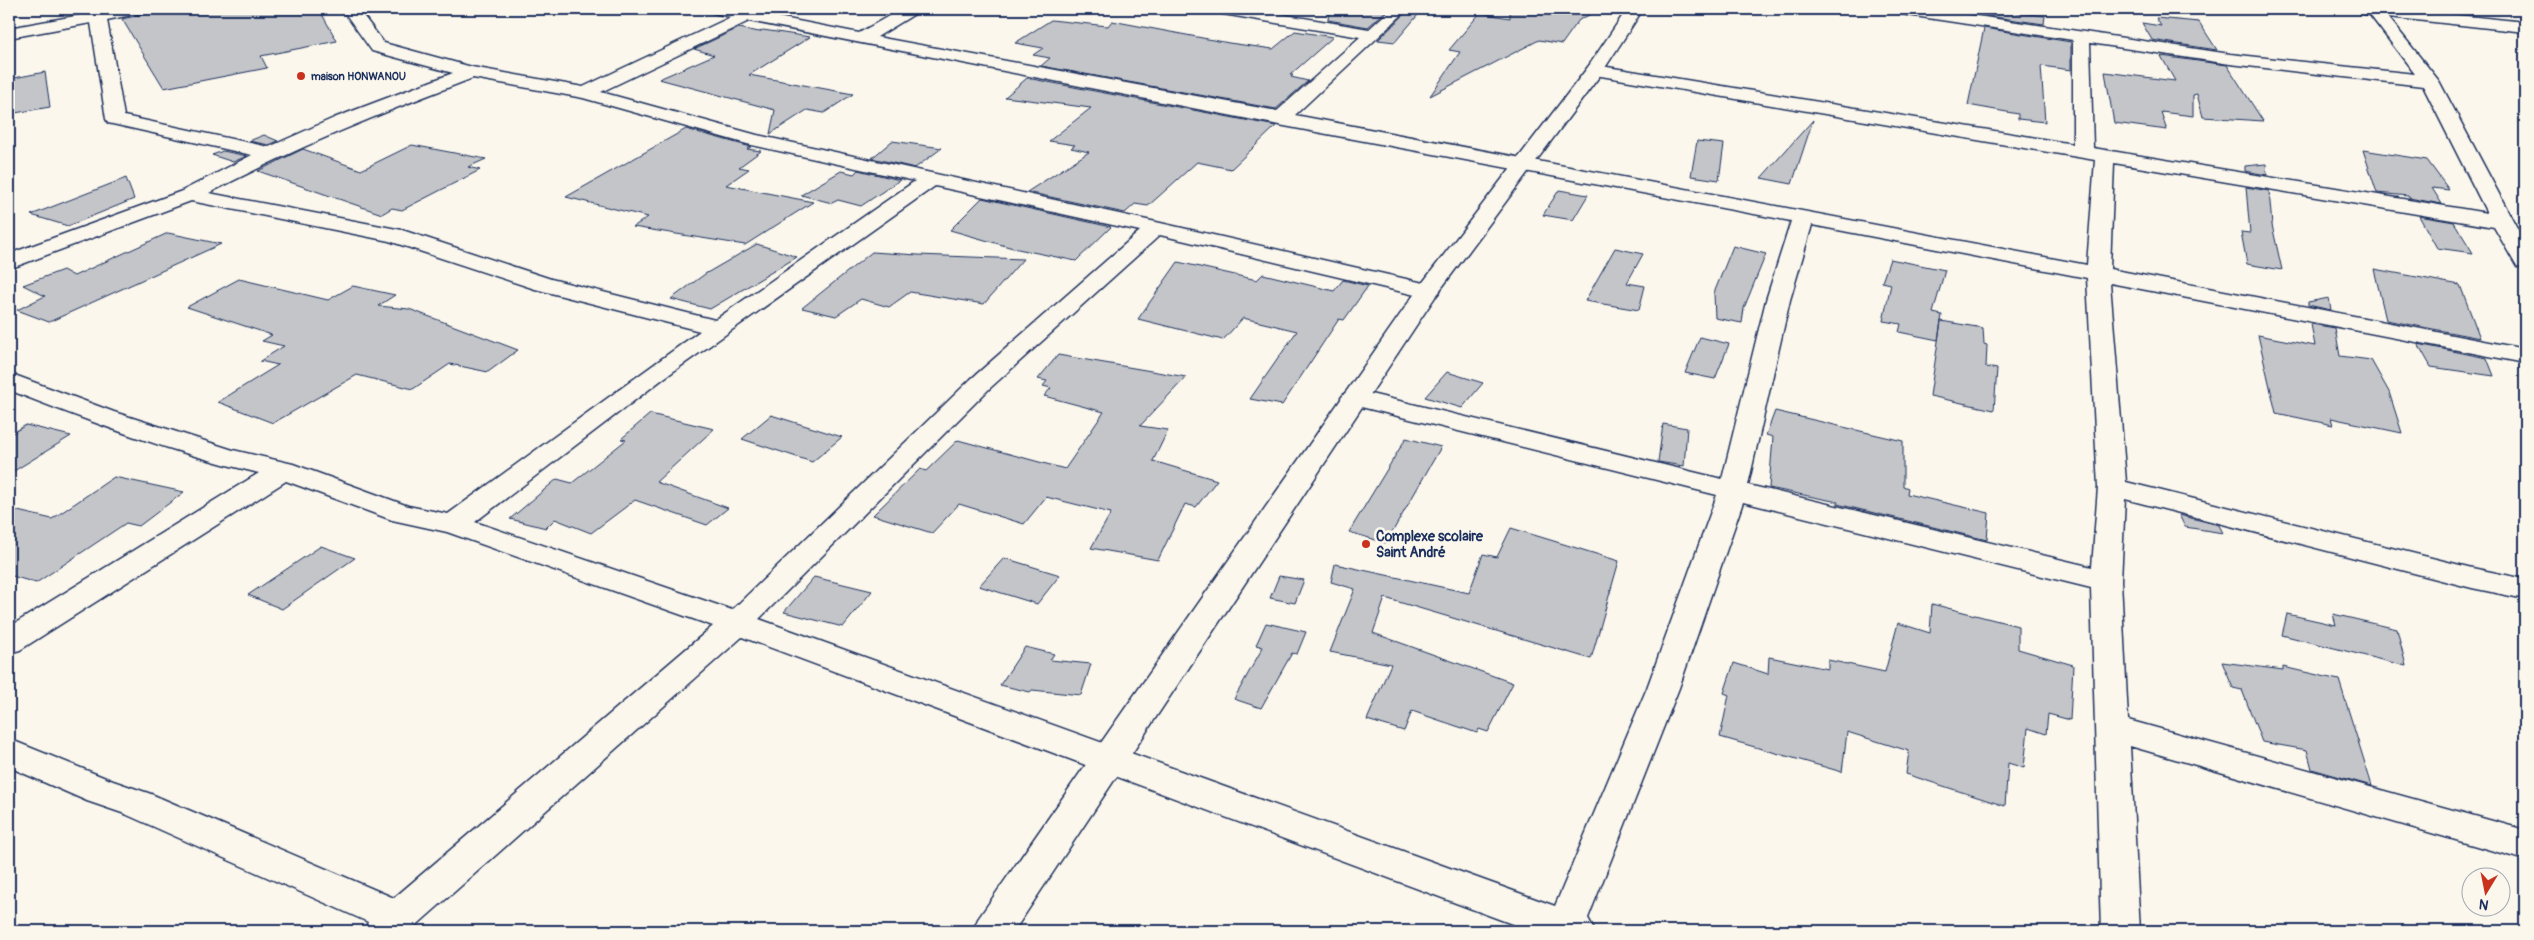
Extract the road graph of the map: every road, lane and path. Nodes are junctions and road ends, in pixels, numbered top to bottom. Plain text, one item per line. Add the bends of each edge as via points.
1 (139, 9) edge
2 (350, 9) edge
3 (715, 9) edge
4 (912, 9) edge
5 (1223, 9) edge
6 (1400, 9) edge
7 (1636, 9) edge
8 (1901, 9) edge
9 (2367, 10) edge
10 (98, 16) junction
11 (746, 16) junction
12 (2525, 27) edge
13 (9, 32) edge
14 (1372, 34) junction
15 (2081, 36) junction
16 (862, 39) junction
17 (1595, 70) junction
18 (471, 72) junction
19 (2430, 81) junction
20 (585, 93) junction
21 (1279, 119) junction
22 (271, 153) junction
23 (2094, 154) junction
24 (1523, 163) junction
25 (932, 178) junction
26 (189, 195) junction
27 (1803, 218) junction
28 (2502, 222) junction
29 (1156, 228) junction
30 (9, 262) edge
31 (2525, 262) edge
32 (2098, 276) junction
33 (1428, 290) junction
34 (720, 329) junction
35 (2525, 356) edge
36 (15, 388) edge
37 (1354, 398) junction
38 (283, 470) junction
39 (2112, 487) junction
40 (1733, 490) junction
41 (453, 524) junction
42 (2106, 581) junction
43 (2525, 589) edge
44 (737, 623) junction
45 (9, 642) edge
46 (2114, 729) junction
47 (9, 752) edge
48 (1112, 759) junction
49 (2525, 845) edge
50 (390, 924) edge
51 (1568, 930) edge
52 (992, 931) edge
53 (2120, 931) edge

1 - 10 street
2 - 18 street via 378,47
3 - 11 street
4 - 16 street
5 - 14 street
6 - 14 street
7 - 17 street
8 - 15 street
9 - 12 street
9 - 19 street
10 - 13 street
10 - 22 street via 115,118
11 - 16 street
11 - 20 street
14 - 21 street
15 - 19 street via 2230,59
15 - 23 street
16 - 21 street
17 - 23 street
17 - 24 street
18 - 20 street
18 - 22 street
19 - 28 street
20 - 25 street via 754,140
21 - 24 street
22 - 26 street
23 - 28 street
23 - 32 street
24 - 27 street
24 - 33 street
25 - 29 street
25 - 34 street
26 - 30 street
26 - 34 street via 394,235 543,284
27 - 32 street
27 - 40 street via 1776,309
28 - 31 street
29 - 33 street
29 - 44 street via 980,384
32 - 35 street
32 - 39 street
33 - 37 street
34 - 41 street via 633,389
36 - 38 street via 226,457
37 - 40 street
37 - 48 street
38 - 41 street via 402,514
38 - 45 street
39 - 42 street
39 - 43 street
40 - 42 street
40 - 51 street via 1663,688
41 - 44 street
42 - 46 street
44 - 48 street
44 - 50 street
46 - 49 street
46 - 53 street
47 - 50 street via 138,804
48 - 51 street
48 - 52 street

